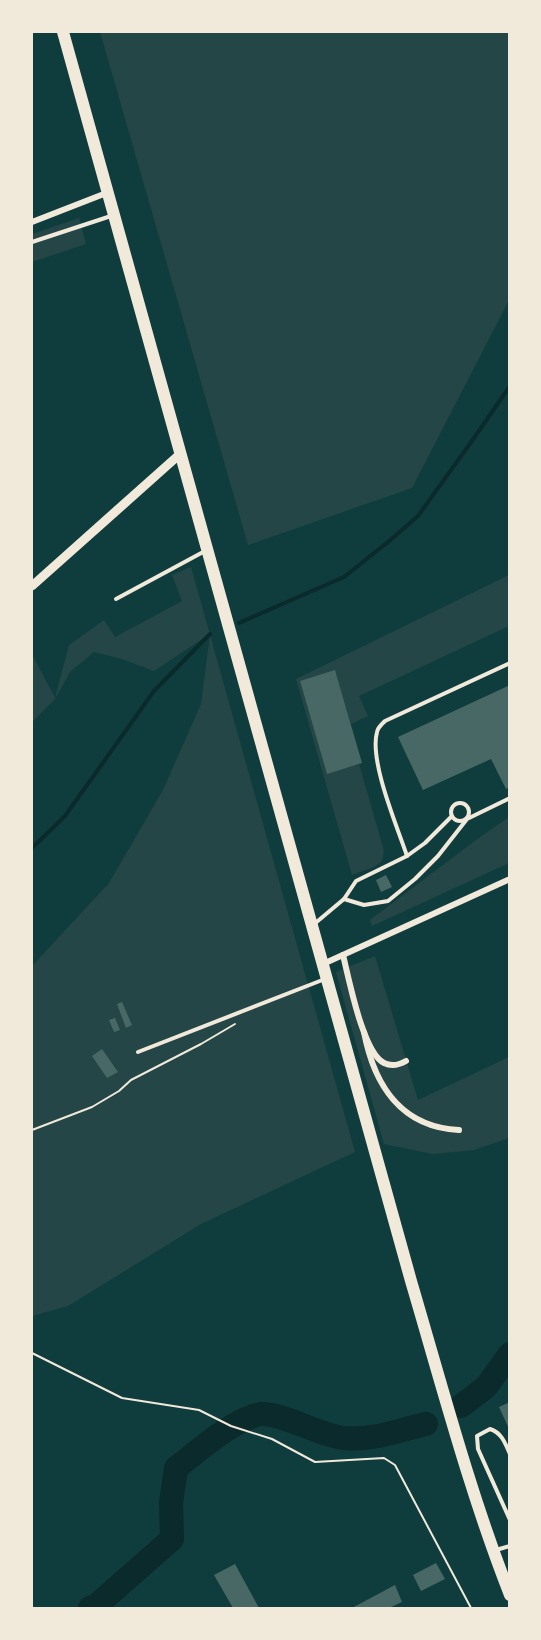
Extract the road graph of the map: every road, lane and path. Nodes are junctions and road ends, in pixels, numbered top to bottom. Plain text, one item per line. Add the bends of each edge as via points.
1 (63, 32) edge
2 (109, 192) junction
3 (115, 214) junction
4 (32, 222) edge
5 (32, 242) edge
6 (180, 454) junction
7 (206, 551) junction
8 (32, 586) edge
9 (116, 599) dead end
10 (510, 663) edge
11 (510, 798) edge
12 (452, 816) junction
13 (467, 819) junction
14 (407, 856) junction
15 (510, 879) edge
16 (344, 900) junction
17 (312, 926) junction
18 (343, 955) junction
19 (322, 964) junction
20 (326, 978) junction
21 (238, 1021) dead end
22 (364, 1032) junction
23 (138, 1052) dead end
24 (406, 1061) dead end
25 (32, 1130) edge
26 (459, 1130) dead end
27 (32, 1353) edge
28 (510, 1454) edge
29 (510, 1520) edge
30 (510, 1546) edge
31 (493, 1552) junction
32 (510, 1595) edge
33 (471, 1608) edge

1 - 2 main road
2 - 3 main road
2 - 4 street
3 - 5 lane
3 - 6 main road
6 - 7 main road
6 - 8 street
7 - 9 lane
7 - 17 main road
10 - 14 lane via 385,721 377,729 376,762
11 - 13 lane
12 - 13 lane via 459,821
12 - 13 lane via 452,808 463,804 469,810
12 - 14 lane
13 - 16 lane via 438,856 387,901 364,905
14 - 16 lane via 356,881
15 - 18 street
16 - 17 lane
17 - 19 main road
18 - 19 street
18 - 22 street
19 - 20 main road
20 - 23 lane
20 - 31 main road via 447,1406
21 - 25 path via 131,1080 92,1107
22 - 24 street via 372,1051 383,1063 397,1065
22 - 26 street via 374,1069 394,1102 408,1115 424,1122 441,1129
27 - 33 path via 122,1398 199,1410 231,1426 272,1439 315,1462 384,1458 395,1466
28 - 29 lane via 497,1432 490,1429 477,1436 478,1449
30 - 31 lane
31 - 32 main road

